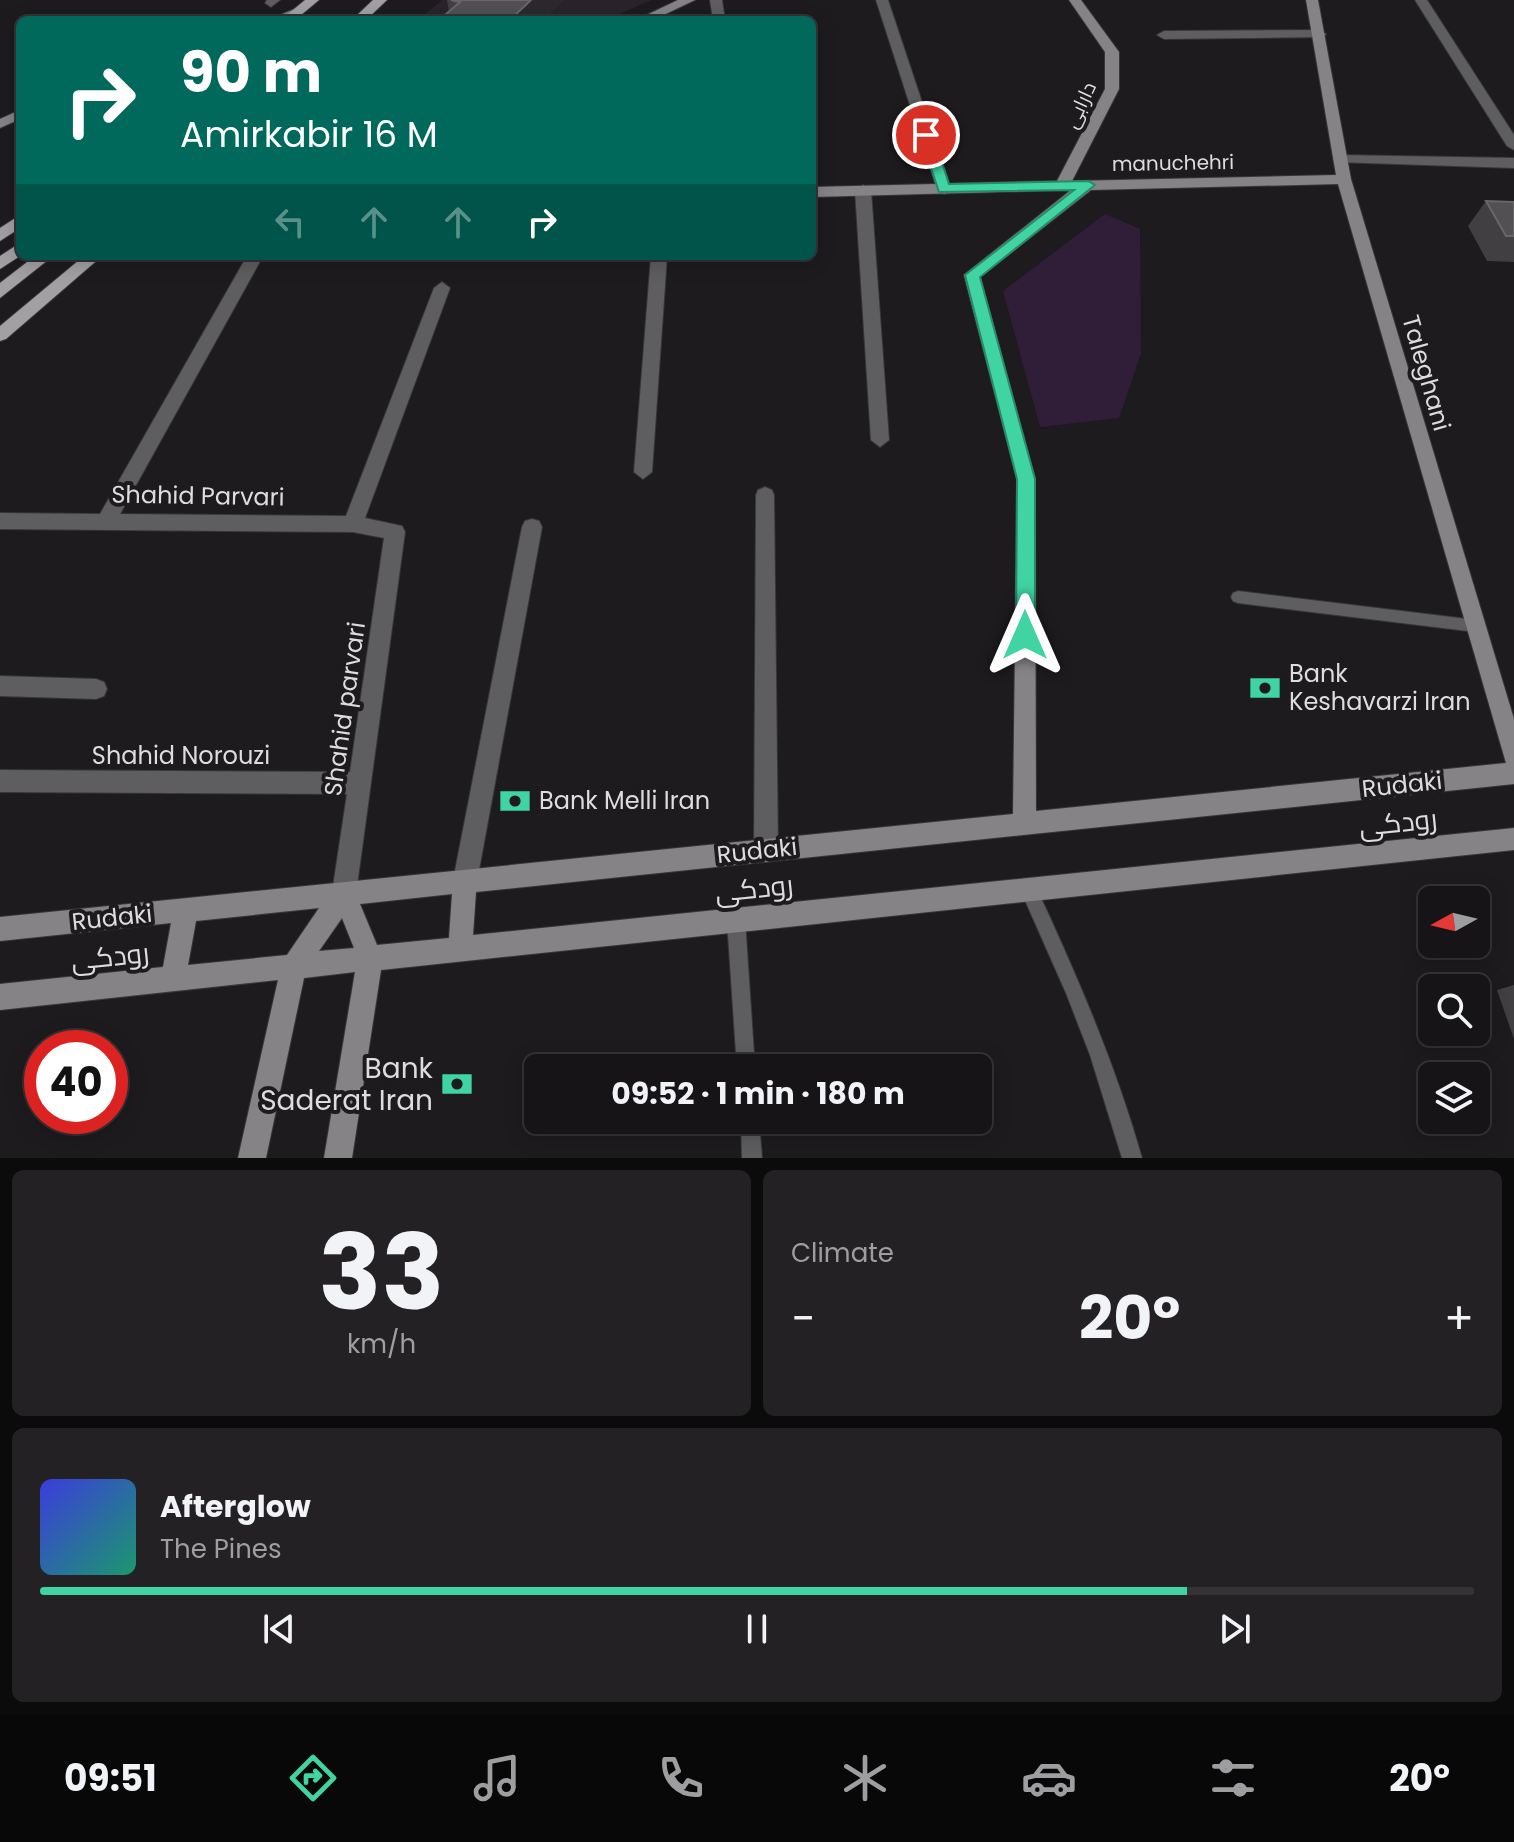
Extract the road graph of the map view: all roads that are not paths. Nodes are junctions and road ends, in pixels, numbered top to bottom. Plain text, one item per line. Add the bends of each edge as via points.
1 (313, 0) edge
2 (381, 0) edge
3 (689, 0) edge
4 (882, 0) edge
5 (1075, 0) edge
6 (1312, 0) edge
7 (1421, 0) edge
8 (292, 16) edge
9 (363, 16) edge
10 (651, 16) edge
11 (1319, 34) junction
12 (1164, 35) dead end
13 (1514, 146) edge
14 (1340, 159) junction
15 (1514, 163) edge
16 (1344, 179) junction
17 (1088, 185) junction
18 (1062, 186) junction
19 (944, 189) junction
20 (863, 190) junction
21 (816, 192) edge
22 (16, 223) edge
23 (0, 236) edge
24 (16, 251) edge
25 (40, 260) edge
26 (89, 260) edge
27 (253, 260) edge
28 (659, 260) edge
29 (0, 264) edge
30 (442, 288) dead end
31 (0, 292) edge
32 (0, 335) edge
33 (880, 440) dead end
34 (643, 472) dead end
35 (765, 495) dead end
36 (107, 520) junction
37 (0, 521) edge
38 (353, 524) junction
39 (532, 527) dead end
40 (1238, 597) dead end
41 (1476, 626) junction
42 (0, 686) edge
43 (96, 689) dead end
44 (1514, 756) edge
45 (1514, 773) edge
46 (0, 781) edge
47 (361, 783) junction
48 (1024, 823) junction
49 (1514, 839) edge
50 (766, 850) junction
51 (465, 881) junction
52 (1028, 889) junction
53 (344, 893) junction
54 (186, 910) junction
55 (736, 920) junction
56 (0, 929) edge
57 (460, 949) junction
58 (370, 958) junction
59 (294, 966) junction
60 (173, 980) junction
61 (0, 997) edge
62 (745, 1054) edge
63 (751, 1134) edge
64 (252, 1158) edge
65 (338, 1158) edge
66 (752, 1158) edge
67 (1132, 1158) edge

1 - 8 main road
2 - 9 main road
3 - 10 street
4 - 19 street
5 - 18 street, دارابی via 1112,52 1112,89
6 - 11 street, Taleghani
7 - 13 street
11 - 12 street
11 - 14 street, Taleghani
14 - 15 street
14 - 16 street, Taleghani
16 - 17 street, manuchehri
16 - 41 street, Taleghani
17 - 18 street, manuchehri
17 - 48 street via 972,275 1026,479
18 - 19 street, manuchehri
19 - 20 street, manuchehri
20 - 21 street, manuchehri
20 - 33 street
22 - 23 main road
24 - 29 main road
25 - 31 main road
26 - 32 main road
27 - 36 street
28 - 34 street
30 - 38 street
35 - 50 street
36 - 37 street, Shahid Parvari
36 - 38 street, Shahid Parvari
38 - 47 street, Shahid Parvari via 395,532
39 - 51 street
40 - 41 lane
41 - 44 street, Taleghani
42 - 43 street
45 - 48 street, Rudaki
46 - 47 street, Shahid Norouzi
47 - 53 street, Shahid parvari
48 - 50 street, Rudaki
49 - 52 street, رودکی
50 - 51 street, Rudaki
51 - 53 street, Rudaki
51 - 57 street
52 - 55 street, رودکی
52 - 67 lane via 1117,1098
53 - 54 street, Rudaki
53 - 58 street
53 - 59 street
54 - 56 street, Rudaki
54 - 60 street
55 - 57 street, رودکی
55 - 62 lane
57 - 58 street, رودکی
58 - 59 street, رودکی
58 - 65 street
59 - 60 street, رودکی
59 - 64 street
60 - 61 street, رودکی
63 - 66 lane

